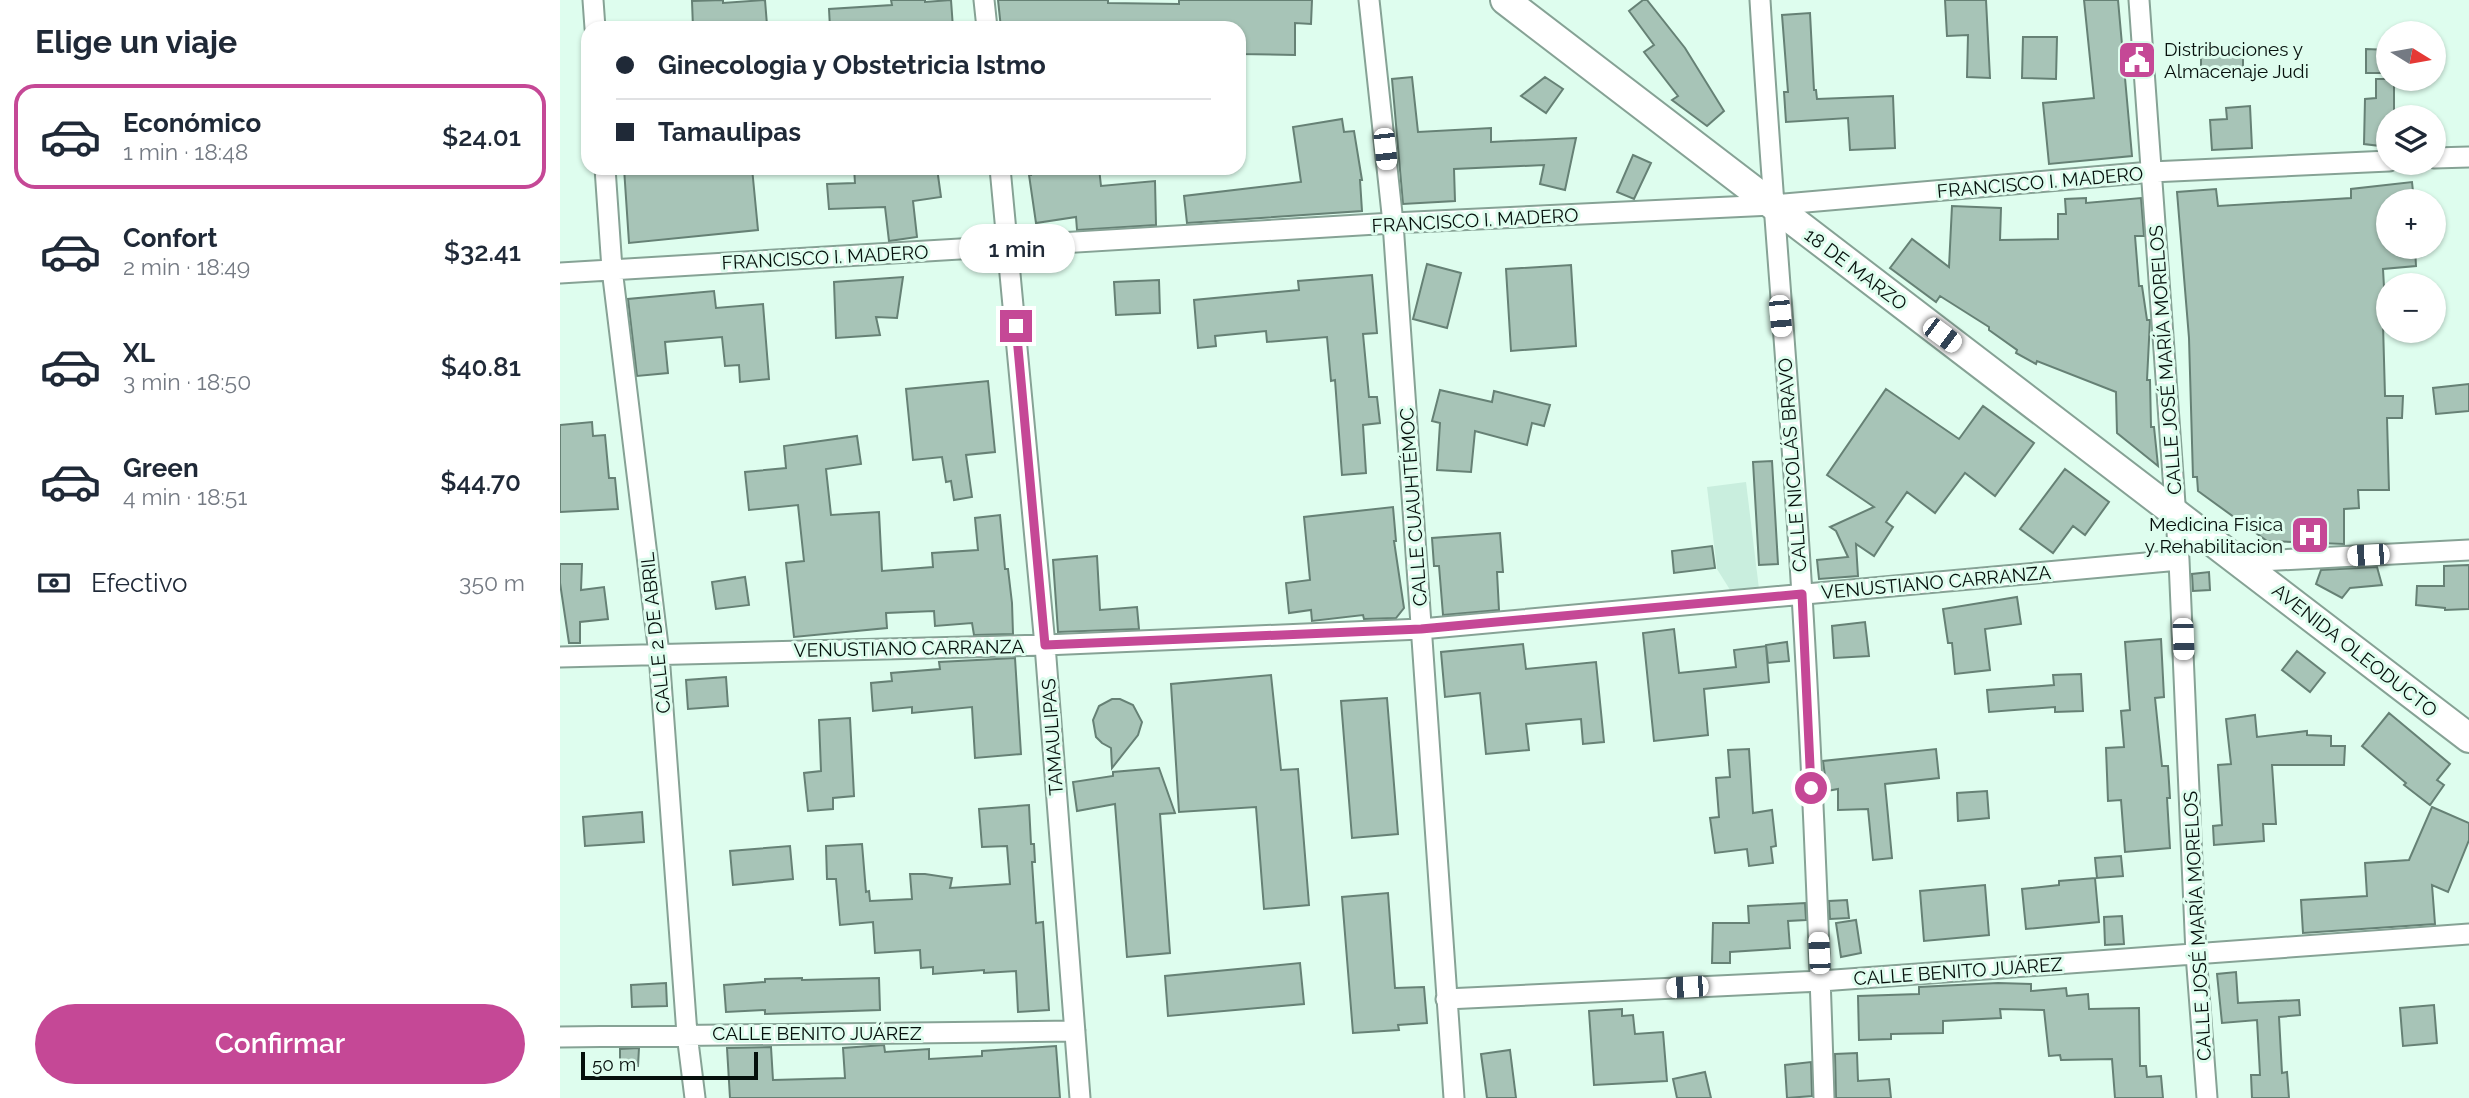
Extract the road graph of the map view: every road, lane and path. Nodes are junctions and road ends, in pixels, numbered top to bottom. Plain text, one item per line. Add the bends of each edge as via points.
1 (593, 0) edge
2 (984, 0) edge
3 (1369, 0) edge
4 (1505, 0) edge
5 (1759, 0) edge
6 (2138, 0) edge
7 (594, 21) edge
8 (986, 21) edge
9 (2469, 157) edge
10 (2446, 158) edge
11 (2376, 162) edge
12 (2151, 172) junction
13 (605, 175) edge
14 (1001, 175) edge
15 (1772, 205) junction
16 (1393, 223) junction
17 (1008, 247) junction
18 (612, 269) junction
19 (560, 273) edge
20 (2176, 514) junction
21 (2469, 550) edge
22 (2179, 560) junction
23 (2241, 562) junction
24 (1802, 594) junction
25 (1421, 629) junction
26 (1045, 645) junction
27 (659, 654) junction
28 (560, 657) edge
29 (2469, 738) edge
30 (2469, 933) edge
31 (2196, 954) junction
32 (1821, 981) junction
33 (1446, 999) junction
34 (1075, 1031) junction
35 (687, 1034) junction
36 (560, 1037) edge
37 (695, 1098) edge
38 (1080, 1098) edge
39 (1454, 1098) edge
40 (1824, 1098) edge
41 (2207, 1098) edge

1 - 7 street
2 - 8 street
3 - 16 street, CALLE CUAUHTÉMOC
4 - 15 main road, 18 DE MARZO
5 - 15 street, CALLE NICOLÁS BRAVO
6 - 12 street, CALLE JOSÉ MARÍA MORELOS
9 - 10 street
11 - 12 street, FRANCISCO I. MADERO
12 - 15 street, FRANCISCO I. MADERO
12 - 20 street, CALLE JOSÉ MARÍA MORELOS
13 - 18 street, CALLE 2 DE ABRIL
14 - 17 street, TAMAULIPAS
15 - 16 street, FRANCISCO I. MADERO
15 - 20 main road, 18 DE MARZO
15 - 24 street, CALLE NICOLÁS BRAVO
16 - 17 street, FRANCISCO I. MADERO
16 - 25 street, CALLE CUAUHTÉMOC
17 - 18 street, FRANCISCO I. MADERO
17 - 26 street, TAMAULIPAS
18 - 19 street, FRANCISCO I. MADERO
18 - 27 street, CALLE 2 DE ABRIL
20 - 22 street, CALLE JOSÉ MARÍA MORELOS
20 - 23 main road, 18 DE MARZO
21 - 23 street
22 - 24 street, VENUSTIANO CARRANZA
22 - 31 street, CALLE JOSÉ MARÍA MORELOS
23 - 29 main road, AVENIDA OLEODUCTO
24 - 25 street, VENUSTIANO CARRANZA
24 - 32 street, CALLE NICOLÁS BRAVO
25 - 26 street, VENUSTIANO CARRANZA
25 - 33 street, CALLE CUAUHTÉMOC
26 - 27 street, VENUSTIANO CARRANZA
26 - 34 street, TAMAULIPAS
27 - 28 street, VENUSTIANO CARRANZA
27 - 35 street, CALLE 2 DE ABRIL
30 - 31 street, CALLE BENITO JUÁREZ
31 - 32 street, CALLE BENITO JUÁREZ
31 - 41 street, CALLE JOSÉ MARÍA MORELOS
32 - 33 street, CALLE BENITO JUÁREZ
32 - 40 street, CALLE NICOLÁS BRAVO
33 - 39 street, CALLE CUAUHTÉMOC
34 - 35 street, CALLE BENITO JUÁREZ
34 - 38 street, TAMAULIPAS
35 - 36 street, CALLE BENITO JUÁREZ
35 - 37 street, CALLE 2 DE ABRIL

